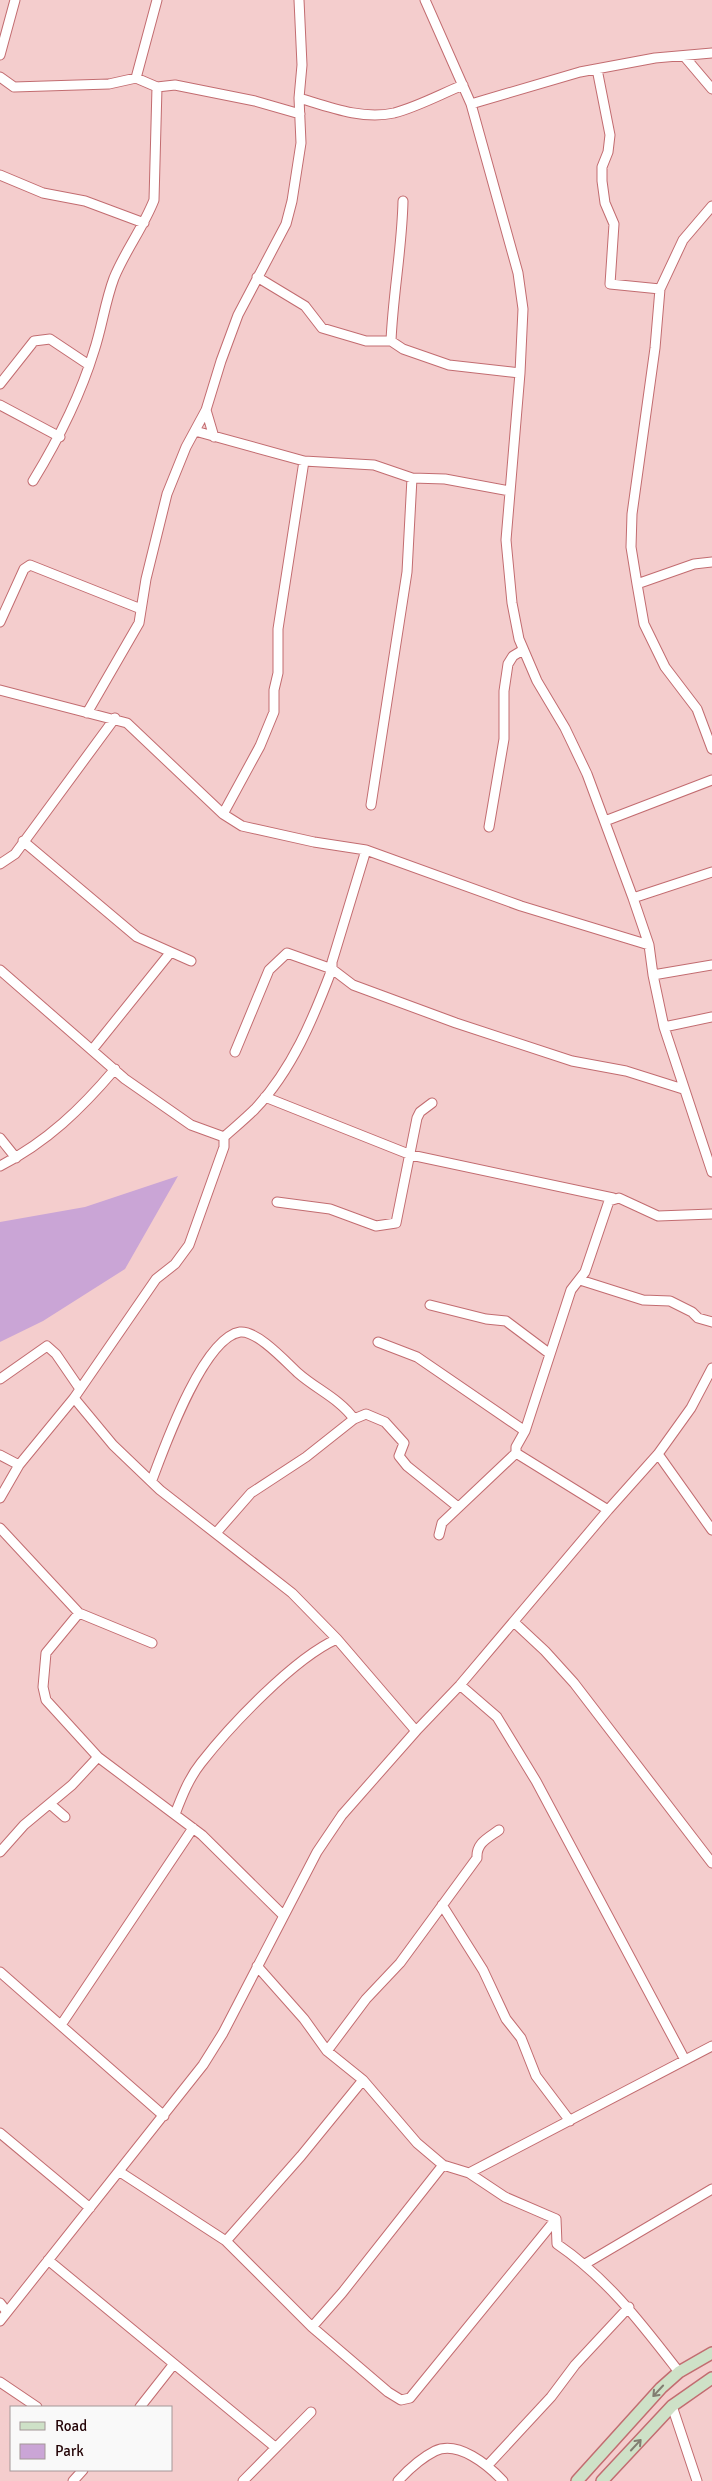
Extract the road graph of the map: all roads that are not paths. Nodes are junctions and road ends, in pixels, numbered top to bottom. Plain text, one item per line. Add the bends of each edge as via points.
1 (15, 0) edge
2 (157, 0) edge
3 (299, 0) edge
4 (425, 0) edge
5 (712, 53) edge
6 (0, 55) edge
7 (684, 56) junction
8 (597, 69) junction
9 (0, 77) edge
10 (136, 78) junction
11 (463, 85) junction
12 (157, 87) junction
13 (712, 90) edge
14 (299, 98) junction
15 (471, 104) junction
16 (300, 114) junction
17 (0, 175) edge
18 (403, 202) dead end
19 (712, 206) edge
20 (144, 223) junction
21 (257, 277) junction
22 (660, 289) junction
23 (391, 341) junction
24 (89, 366) junction
25 (520, 373) junction
26 (0, 384) edge
27 (0, 405) edge
28 (206, 410) junction
29 (195, 431) junction
30 (60, 437) junction
31 (214, 437) junction
32 (304, 461) junction
33 (412, 478) junction
34 (33, 481) dead end
35 (510, 491) junction
36 (712, 562) edge
37 (637, 584) junction
38 (141, 610) junction
39 (0, 622) edge
40 (523, 650) junction
41 (0, 690) edge
42 (87, 713) junction
43 (115, 718) junction
44 (712, 749) edge
45 (712, 780) edge
46 (371, 805) dead end
47 (223, 814) junction
48 (605, 821) junction
49 (489, 827) dead end
50 (23, 841) junction
51 (366, 850) junction
52 (0, 864) edge
53 (712, 872) edge
54 (633, 898) junction
55 (649, 945) junction
56 (170, 953) junction
57 (191, 961) dead end
58 (712, 965) edge
59 (332, 969) junction
60 (0, 970) edge
61 (652, 975) junction
62 (712, 1017) edge
63 (664, 1027) junction
64 (92, 1050) junction
65 (235, 1052) dead end
66 (115, 1069) junction
67 (683, 1089) junction
68 (265, 1097) junction
69 (432, 1103) dead end
70 (224, 1137) junction
71 (0, 1138) edge
72 (410, 1155) junction
73 (16, 1158) junction
74 (0, 1166) edge
75 (712, 1172) edge
76 (613, 1198) junction
77 (277, 1202) dead end
78 (712, 1214) edge
79 (580, 1280) junction
80 (430, 1305) dead end
81 (712, 1322) edge
82 (378, 1342) dead end
83 (550, 1354) junction
84 (712, 1368) edge
85 (0, 1379) edge
86 (80, 1389) junction
87 (74, 1398) junction
88 (354, 1419) junction
89 (525, 1432) junction
90 (516, 1453) junction
91 (658, 1454) junction
92 (0, 1456) edge
93 (19, 1465) junction
94 (152, 1480) junction
95 (0, 1498) edge
96 (458, 1507) junction
97 (608, 1510) junction
98 (0, 1528) edge
99 (712, 1530) edge
100 (216, 1532) junction
101 (439, 1535) dead end
102 (79, 1613) junction
103 (515, 1623) junction
104 (337, 1639) junction
105 (152, 1643) dead end
106 (460, 1685) junction
107 (416, 1731) junction
108 (98, 1756) junction
109 (50, 1804) junction
110 (175, 1814) junction
111 (65, 1818) dead end
112 (193, 1828) junction
113 (499, 1830) dead end
114 (0, 1852) edge
115 (712, 1863) edge
116 (442, 1905) junction
117 (283, 1915) junction
118 (257, 1966) junction
119 (0, 1972) edge
120 (61, 2025) junction
121 (712, 2046) edge
122 (327, 2051) junction
123 (685, 2060) junction
124 (363, 2080) junction
125 (164, 2116) junction
126 (570, 2121) junction
127 (0, 2133) edge
128 (442, 2165) junction
129 (120, 2172) junction
130 (469, 2173) junction
131 (712, 2189) edge
132 (90, 2208) junction
133 (556, 2219) junction
134 (226, 2241) junction
135 (48, 2260) junction
136 (585, 2264) junction
137 (0, 2302) edge
138 (629, 2307) junction
139 (7, 2312) junction
140 (0, 2322) edge
141 (312, 2327) junction
142 (712, 2353) edge
143 (173, 2365) junction
144 (679, 2372) junction
145 (712, 2378) edge
146 (0, 2382) edge
147 (36, 2406) edge
148 (141, 2406) edge
149 (672, 2406) junction
150 (311, 2412) dead end
151 (275, 2447) junction
152 (488, 2465) junction
153 (82, 2471) edge
154 (73, 2481) edge
155 (244, 2481) edge
156 (398, 2481) edge
157 (503, 2481) edge
158 (578, 2481) edge
159 (602, 2481) edge
160 (697, 2481) edge

1 - 6 street
2 - 10 street
3 - 14 street via 302,65
4 - 11 street
5 - 7 street
7 - 8 street
7 - 13 street
8 - 15 street
8 - 22 street via 610,135 602,167 605,203 614,224 610,284
9 - 10 street via 14,87 108,84
10 - 12 street
11 - 14 street via 395,112 378,115 347,112
11 - 15 street
12 - 16 street via 175,85 255,100
12 - 20 street via 154,200
14 - 16 street
15 - 25 street via 518,273 523,309
16 - 21 street via 301,144 286,224
17 - 20 street via 43,193 76,199
18 - 23 street
19 - 22 street via 683,240
20 - 24 street via 115,276
21 - 23 street via 305,306 322,328 366,341
21 - 28 street via 238,315
22 - 37 street via 632,514 631,546
23 - 25 street via 403,349 449,365
24 - 26 street via 50,339 34,341
24 - 30 street
25 - 35 street
27 - 30 street
28 - 29 street
28 - 31 street
29 - 31 street
29 - 38 street via 167,494
30 - 34 street
31 - 32 street
32 - 33 street via 374,465
32 - 47 street via 278,630 274,712 260,746
33 - 35 street via 445,479
33 - 46 street via 407,572
35 - 40 street via 507,555 512,603
36 - 37 street via 694,564
37 - 44 street via 644,624 665,667 697,708
38 - 39 street via 30,565 24,569
38 - 42 street via 135,631
40 - 48 street via 576,751
40 - 49 street via 508,664 504,691 504,739
41 - 42 street
42 - 43 street
43 - 47 street via 127,723
43 - 50 street
45 - 48 street
47 - 51 street via 242,826
48 - 54 street
50 - 52 street via 15,854
50 - 56 street via 137,937
51 - 55 street via 521,906
51 - 59 street
53 - 54 street
54 - 55 street
55 - 61 street
56 - 57 street
56 - 64 street
58 - 61 street
59 - 65 street via 287,953 269,970
59 - 67 street via 353,985 512,1043 572,1061 626,1071
59 - 68 street via 306,1034
60 - 64 street
61 - 63 street
62 - 63 street
63 - 67 street
64 - 66 street
66 - 70 street via 191,1125
66 - 73 street via 71,1117
67 - 75 street
68 - 70 street
68 - 72 street
69 - 72 street via 417,1118
70 - 86 street via 224,1147 189,1245 175,1264 156,1279
71 - 73 street
72 - 76 street
72 - 77 street via 396,1223 391,1225 376,1226 330,1209
73 - 74 street
76 - 78 street via 658,1216
76 - 79 street via 606,1205
79 - 81 street via 643,1300 670,1301 698,1318
79 - 83 street via 572,1290
80 - 83 street via 506,1321
82 - 89 street via 417,1357
83 - 89 street
84 - 91 street via 691,1408
85 - 86 street via 47,1346
86 - 87 street
87 - 93 street
87 - 94 street via 113,1445
88 - 94 street via 347,1409 304,1378 277,1353 251,1334 239,1332 224,1342 199,1371
88 - 96 street via 366,1414 385,1422 404,1443 399,1456 403,1461
88 - 100 street via 306,1457 252,1493
89 - 90 street
90 - 96 street
90 - 97 street
91 - 97 street
91 - 99 street
92 - 93 street
93 - 95 street
94 - 100 street via 160,1490
96 - 101 street via 442,1523
97 - 103 street
98 - 102 street
100 - 104 street via 292,1593
102 - 105 street
102 - 108 street via 46,1653 43,1687 52,1709
103 - 106 street
103 - 115 street via 574,1683
104 - 107 street
104 - 110 street via 315,1651 263,1695 201,1764 184,1790
106 - 107 street
106 - 123 street via 497,1717 536,1781
107 - 117 street via 342,1816
108 - 109 street
108 - 110 street
109 - 111 street
109 - 114 street
110 - 112 street
112 - 117 street
112 - 120 street
113 - 116 street via 482,1842 476,1850 477,1858
116 - 122 street via 400,1963 366,1999
116 - 126 street via 483,1970 506,2019 521,2038 536,2076
117 - 118 street
118 - 122 street via 304,2019
118 - 125 street via 223,2033
119 - 120 street
120 - 125 street
121 - 123 street
122 - 124 street
123 - 126 street
124 - 128 street via 417,2143
124 - 134 street
125 - 129 street
126 - 130 street
127 - 132 street
128 - 130 street
128 - 141 street
129 - 132 street
129 - 134 street
130 - 133 street via 505,2197
131 - 136 street
132 - 135 street
133 - 136 street via 557,2244
133 - 141 street via 410,2398 401,2400 388,2392
134 - 141 street
135 - 139 street
135 - 143 street
136 - 138 street
137 - 139 street
138 - 144 street
138 - 152 street
139 - 140 street
142 - 144 street
143 - 148 street
143 - 151 street
144 -> 158 street
145 - 149 street
146 - 147 street
159 -> 149 street
149 - 160 street
150 - 151 street
151 - 155 street
152 - 156 street via 452,2449 436,2450
152 - 157 street
153 - 154 street

